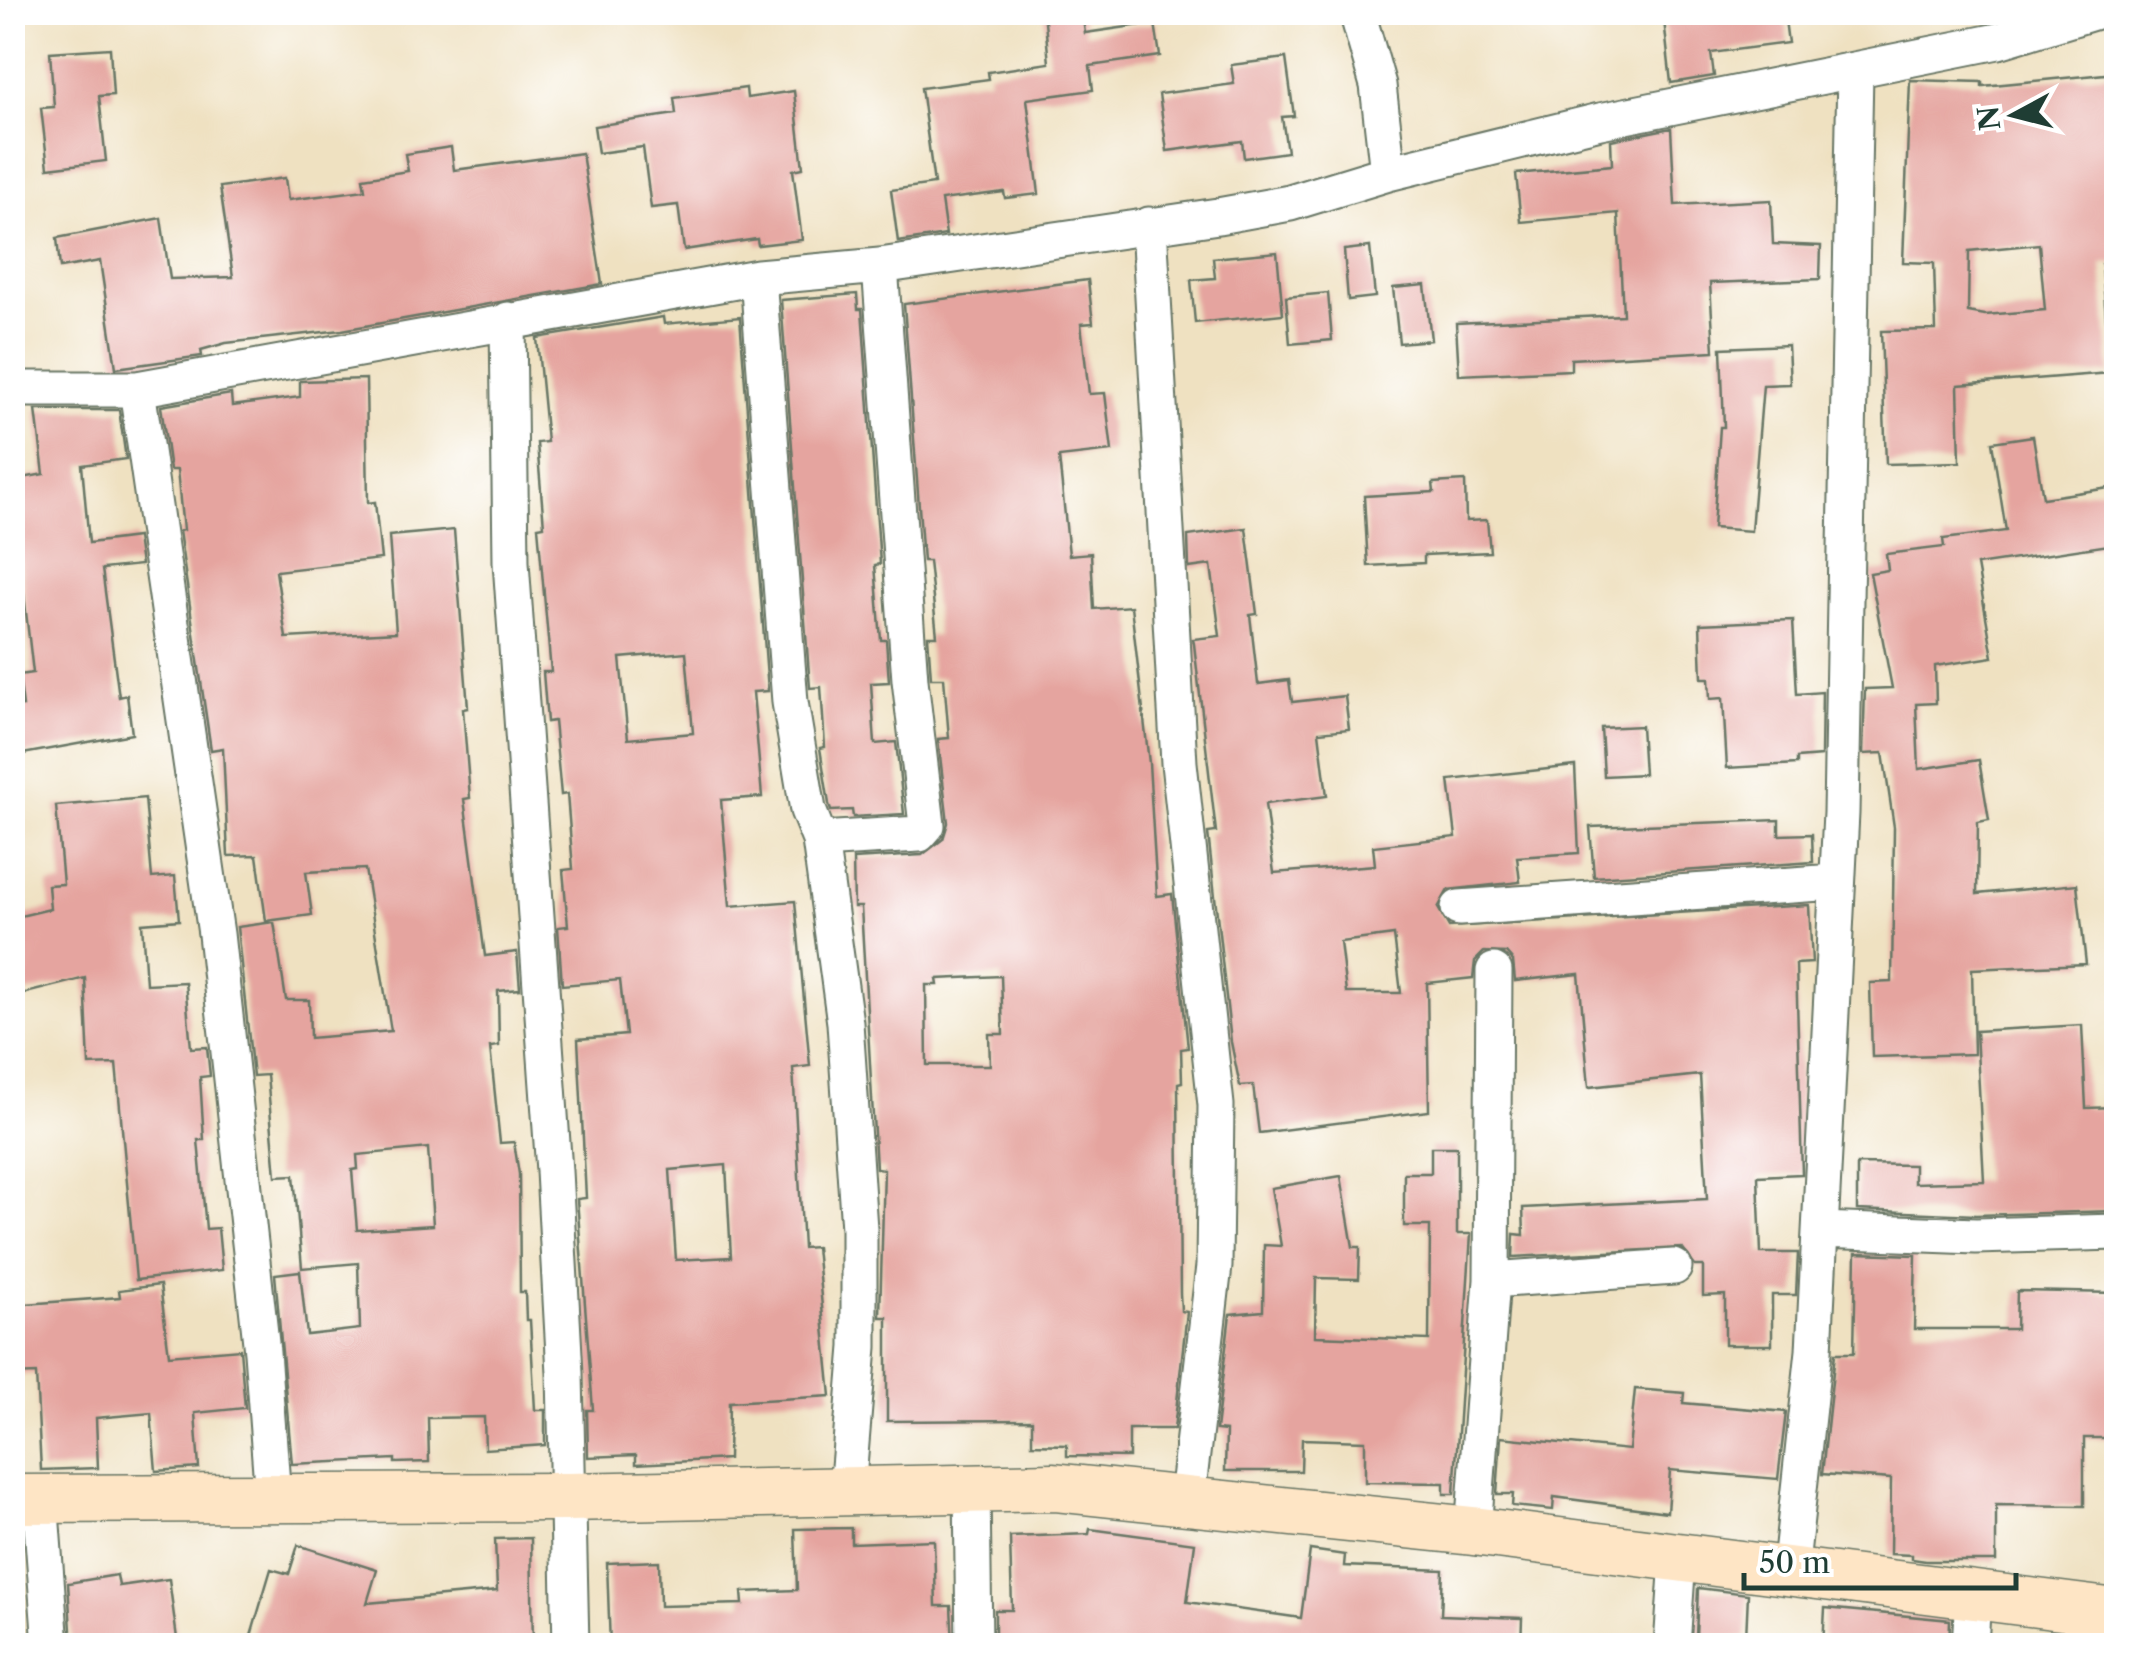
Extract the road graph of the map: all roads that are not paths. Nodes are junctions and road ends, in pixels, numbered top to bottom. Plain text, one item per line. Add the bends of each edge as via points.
1 (1357, 12) edge
2 (2093, 12) edge
3 (1856, 70) junction
4 (1388, 173) junction
5 (1149, 225) junction
6 (880, 266) junction
7 (758, 277) junction
8 (508, 320) junction
9 (138, 388) junction
10 (12, 390) edge
11 (820, 840) junction
12 (1835, 882) junction
13 (1459, 908) dead end
14 (1494, 970) dead end
15 (1821, 1230) junction
16 (2116, 1232) edge
17 (1674, 1268) dead end
18 (1492, 1280) junction
19 (972, 1487) junction
20 (847, 1491) junction
21 (567, 1497) junction
22 (1186, 1497) junction
23 (26, 1498) edge
24 (273, 1498) junction
25 (1473, 1531) junction
26 (1678, 1559) junction
27 (1790, 1573) junction
28 (1973, 1595) junction
29 (2116, 1613) edge
30 (50, 1646) edge
31 (571, 1646) edge
32 (974, 1646) edge
33 (1672, 1646) edge
34 (1970, 1646) edge

1 - 4 street via 1378,85
2 - 3 street via 1998,42
3 - 4 street via 1673,105
3 - 12 street via 1844,736
4 - 5 street via 1290,202
5 - 6 street
5 - 22 street via 1179,763 1216,1104 1214,1266
6 - 7 street
6 - 11 street via 927,825 919,834
7 - 8 street
7 - 11 street via 790,702 808,810
8 - 9 street
8 - 21 street via 511,562 554,1170
9 - 10 street
9 - 24 street via 216,934
11 - 20 street via 845,1023 858,1229
12 - 13 street
12 - 15 street
14 - 18 street
15 - 16 street
15 - 27 street
17 - 18 street
18 - 25 street
19 - 20 main road
19 - 22 main road
19 - 32 street
20 - 21 main road
21 - 24 main road
21 - 31 street
22 - 25 main road
23 - 24 main road
23 - 30 street
25 - 26 main road
26 - 27 main road
26 - 33 street
27 - 28 main road
28 - 29 main road
28 - 34 street

